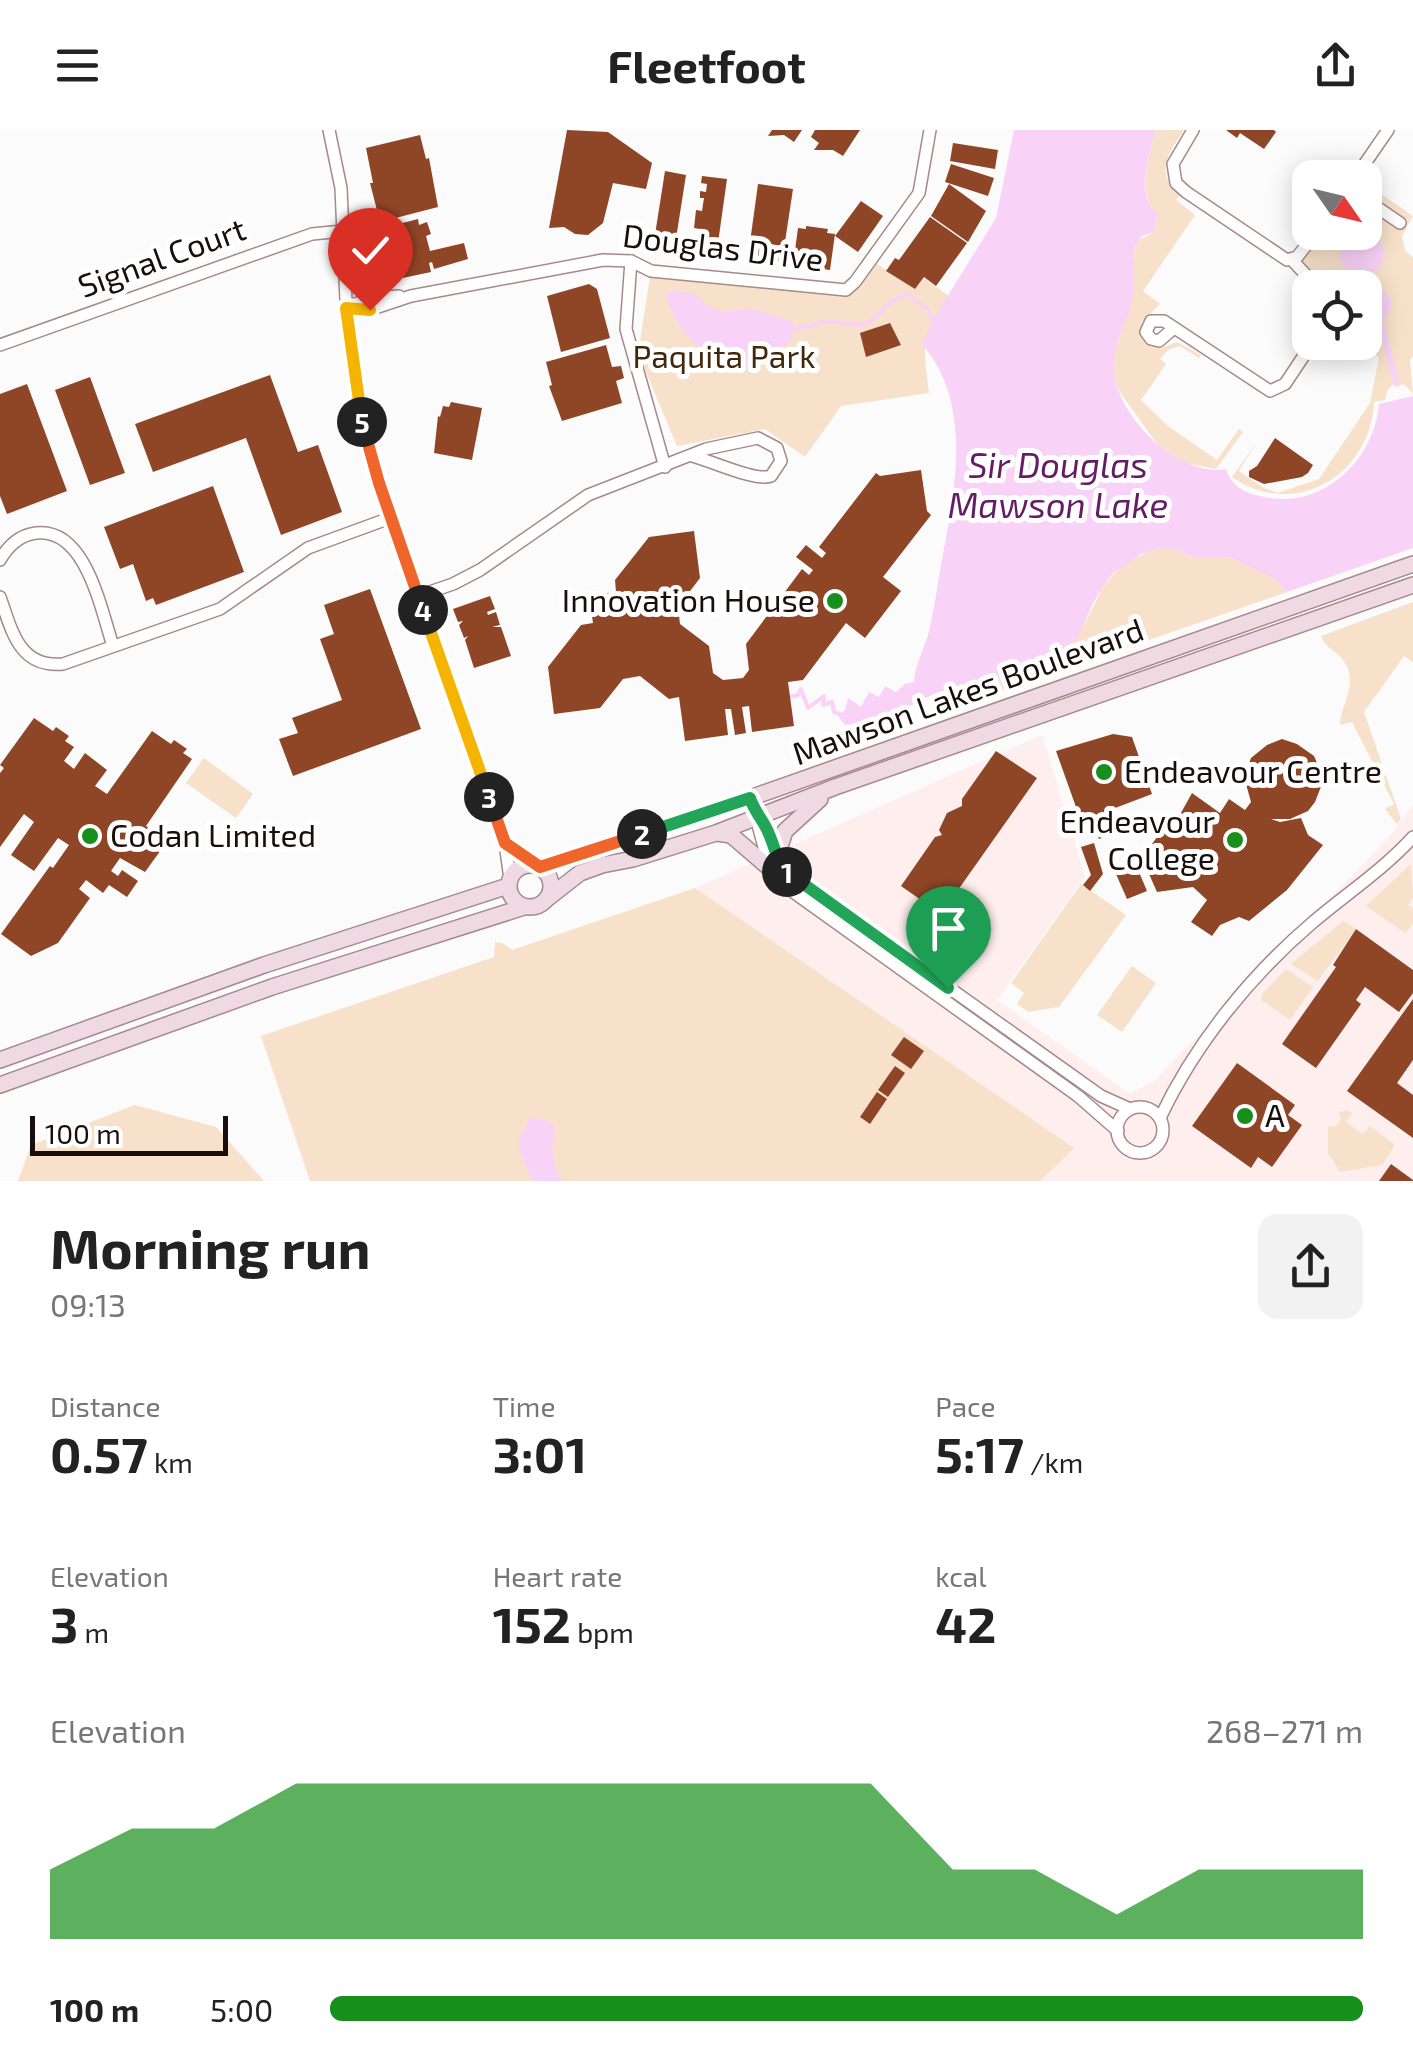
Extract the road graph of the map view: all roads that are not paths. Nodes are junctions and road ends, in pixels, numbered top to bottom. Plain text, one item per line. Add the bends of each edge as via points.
1 (329, 130) edge
2 (930, 130) edge
3 (1193, 130) edge
4 (1388, 130) edge
5 (1367, 160) edge
6 (1382, 211) edge
7 (1400, 223) dead end
8 (344, 231) junction
9 (1304, 250) edge
10 (1292, 260) junction
11 (631, 261) junction
12 (1301, 270) edge
13 (346, 308) junction
14 (1174, 328) dead end
15 (0, 345) edge
16 (1301, 360) edge
17 (692, 456) junction
18 (664, 467) junction
19 (390, 518) junction
20 (0, 560) edge
21 (1413, 564) edge
22 (1413, 586) edge
23 (418, 596) junction
24 (0, 597) edge
25 (113, 646) junction
26 (834, 787) junction
27 (750, 798) junction
28 (756, 818) junction
29 (716, 833) junction
30 (1413, 837) edge
31 (505, 843) junction
32 (776, 864) junction
33 (536, 866) junction
34 (509, 882) junction
35 (548, 898) junction
36 (524, 907) junction
37 (0, 1060) edge
38 (0, 1084) edge
39 (1176, 1084) junction
40 (1146, 1108) junction
41 (1130, 1109) junction
42 (1160, 1118) junction
43 (1118, 1131) junction

1 - 8 street
2 - 11 street, Douglas Drive via 919,192 846,290 652,271
3 - 10 street via 1173,164 1176,183
4 - 5 street
6 - 7 street
8 - 13 street
8 - 15 street, Signal Court via 312,234
9 - 10 street
10 - 12 street
11 - 13 street, Douglas Drive via 588,262 368,298
11 - 18 street via 626,330
13 - 19 street via 360,416
14 - 16 street via 1270,391
17 - 17 street via 758,438 777,448 780,461 771,476 758,479
17 - 18 street
18 - 23 street via 588,495 480,570
19 - 23 street
19 - 25 street via 308,548 220,609
20 - 25 street via 32,534 67,541 82,559
21 - 27 street, Mawson Lakes Boulevard
22 - 26 street, Mawson Lakes Boulevard
23 - 31 street
24 - 25 street via 16,642 37,662 63,664
26 - 28 street, Mawson Lakes Boulevard
26 - 32 street via 797,817 780,840
27 - 28 street
27 - 33 street, Mawson Lakes Boulevard
28 - 29 street, Mawson Lakes Boulevard
28 - 32 street
29 - 32 street via 731,835
29 - 35 street, Mawson Lakes Boulevard via 580,873
30 - 39 street via 1273,959
31 - 33 street
31 - 34 street
32 - 41 street via 1101,1096
32 - 43 street via 804,902
33 - 34 street via 518,868
33 - 35 street via 550,878
34 - 36 street via 512,898
34 - 37 street
35 - 36 street
36 - 38 street
39 - 40 street
39 - 42 street
40 - 41 street
40 - 42 street
41 - 43 street
42 - 43 street via 1160,1143 1145,1152 1125,1147

